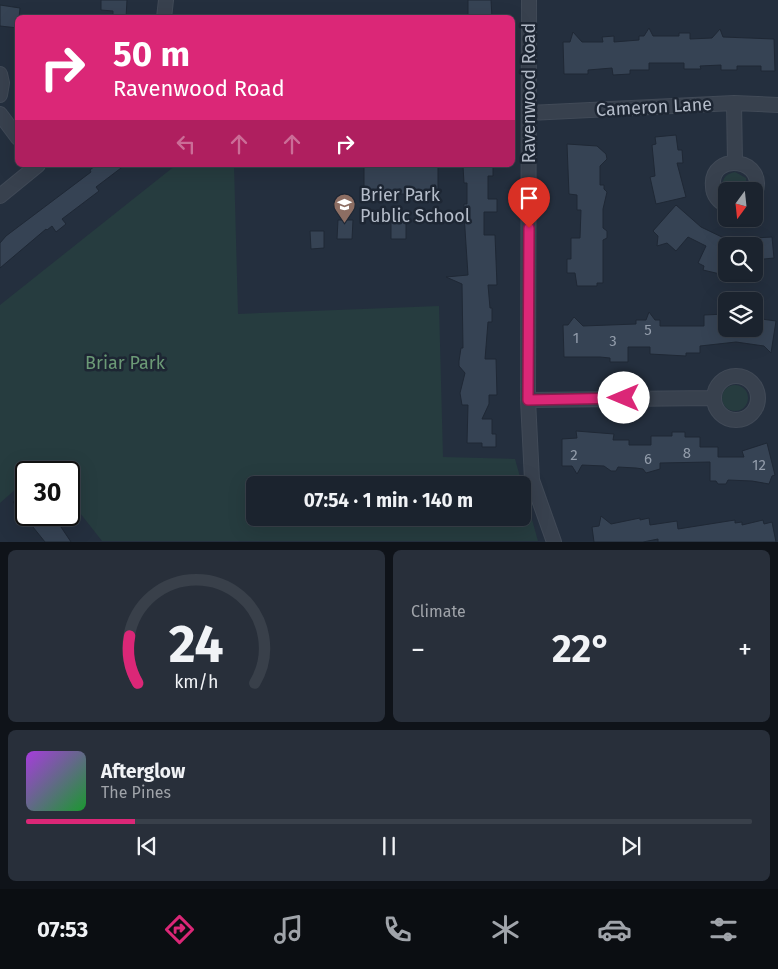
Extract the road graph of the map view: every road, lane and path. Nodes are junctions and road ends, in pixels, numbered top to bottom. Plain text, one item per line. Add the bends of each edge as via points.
1 (166, 0) edge
2 (529, 0) edge
3 (164, 15) edge
4 (0, 74) edge
5 (0, 95) edge
6 (734, 103) junction
7 (778, 105) edge
8 (529, 113) junction
9 (0, 114) edge
10 (15, 134) edge
11 (735, 162) junction
12 (35, 167) edge
13 (756, 182) edge
14 (0, 196) edge
15 (718, 199) edge
16 (713, 398) dead end
17 (528, 400) junction
18 (554, 542) edge

1 - 3 street
2 - 8 street, Ravenwood Road
4 - 5 street
6 - 7 street, Cameron Lane
6 - 8 street, Cameron Lane
6 - 11 street
8 - 17 street, Ravenwood Road
9 - 10 street
11 - 13 street via 749,167
11 - 15 street via 721,167 713,178 714,193
12 - 14 street
16 - 17 street
17 - 18 street, Ravenwood Road via 532,480

